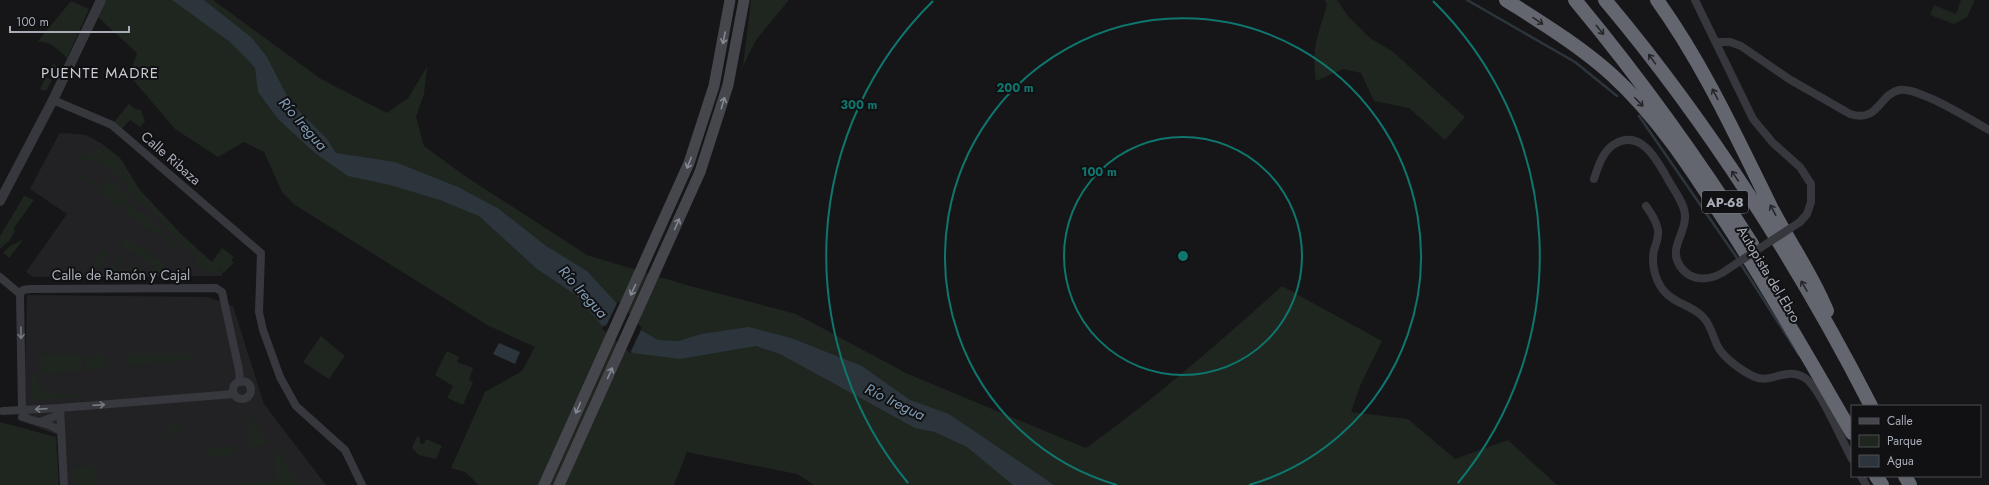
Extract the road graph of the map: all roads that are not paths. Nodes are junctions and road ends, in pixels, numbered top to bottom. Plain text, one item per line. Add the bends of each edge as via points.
1 (101, 0) edge
2 (730, 0) edge
3 (744, 0) edge
4 (1506, 0) edge
5 (1575, 0) edge
6 (1605, 0) edge
7 (1657, 0) edge
8 (1695, 0) edge
9 (1717, 42) junction
10 (53, 100) junction
11 (1989, 130) edge
12 (1594, 179) dead end
13 (0, 200) edge
14 (1646, 206) dead end
15 (0, 277) edge
16 (20, 294) junction
17 (240, 382) junction
18 (234, 394) junction
19 (1870, 405) edge
20 (1873, 405) edge
21 (60, 408) junction
22 (2, 410) edge
23 (22, 410) junction
24 (26, 418) junction
25 (1851, 418) edge
26 (40, 422) junction
27 (1851, 431) edge
28 (61, 432) junction
29 (1851, 457) edge
30 (1877, 477) edge
31 (64, 485) edge
32 (362, 485) edge
33 (544, 485) edge
34 (559, 485) edge
35 (1883, 485) edge

1 - 10 street
2 -> 33 main road via 714,86 699,137 649,255
34 -> 3 main road via 700,172 728,85
4 -> 27 highway via 1595,61 1652,115 1703,186 1749,258
5 -> 25 highway, Autopista del Ebro / AP-68 via 1636,76 1704,170 1772,277
19 -> 6 highway, Autopista del Ebro / AP-68 via 1807,291 1748,195 1680,97
20 -> 7 highway via 1833,326 1819,292 1772,208 1697,60
8 - 9 street
9 - 11 street via 1730,42 1741,46 1789,79 1850,114 1868,115 1892,93 1908,90 1936,100
9 - 12 street, bridge via 1753,119 1773,143 1800,167 1811,184 1811,202 1807,214 1800,222 1728,269 1710,278 1696,279 1679,264 1676,247 1684,226 1685,212 1652,152 1642,144 1629,140 1616,144 1608,149
10 - 13 street
10 - 32 street, Calle Ribaza via 112,125 262,253 259,312 280,377 296,406 344,450
14 - 29 street via 1658,229 1653,255 1654,269 1663,290 1672,298 1697,311 1703,317 1723,354 1755,377 1764,379 1784,373 1804,378 1809,382
15 - 16 street
16 - 17 street, Calle de Ramón y Cajal via 23,290 30,289 216,288 222,292
16 -> 23 street
17 - 18 street via 234,388
17 - 18 street via 248,383 251,393 248,398 243,399 237,398
21 -> 18 street
21 -> 23 street
21 - 26 street via 56,416
21 - 28 street
22 - 23 street
22 - 24 street
23 - 24 street
24 - 26 street
26 - 28 street
28 - 31 street
30 - 35 highway

